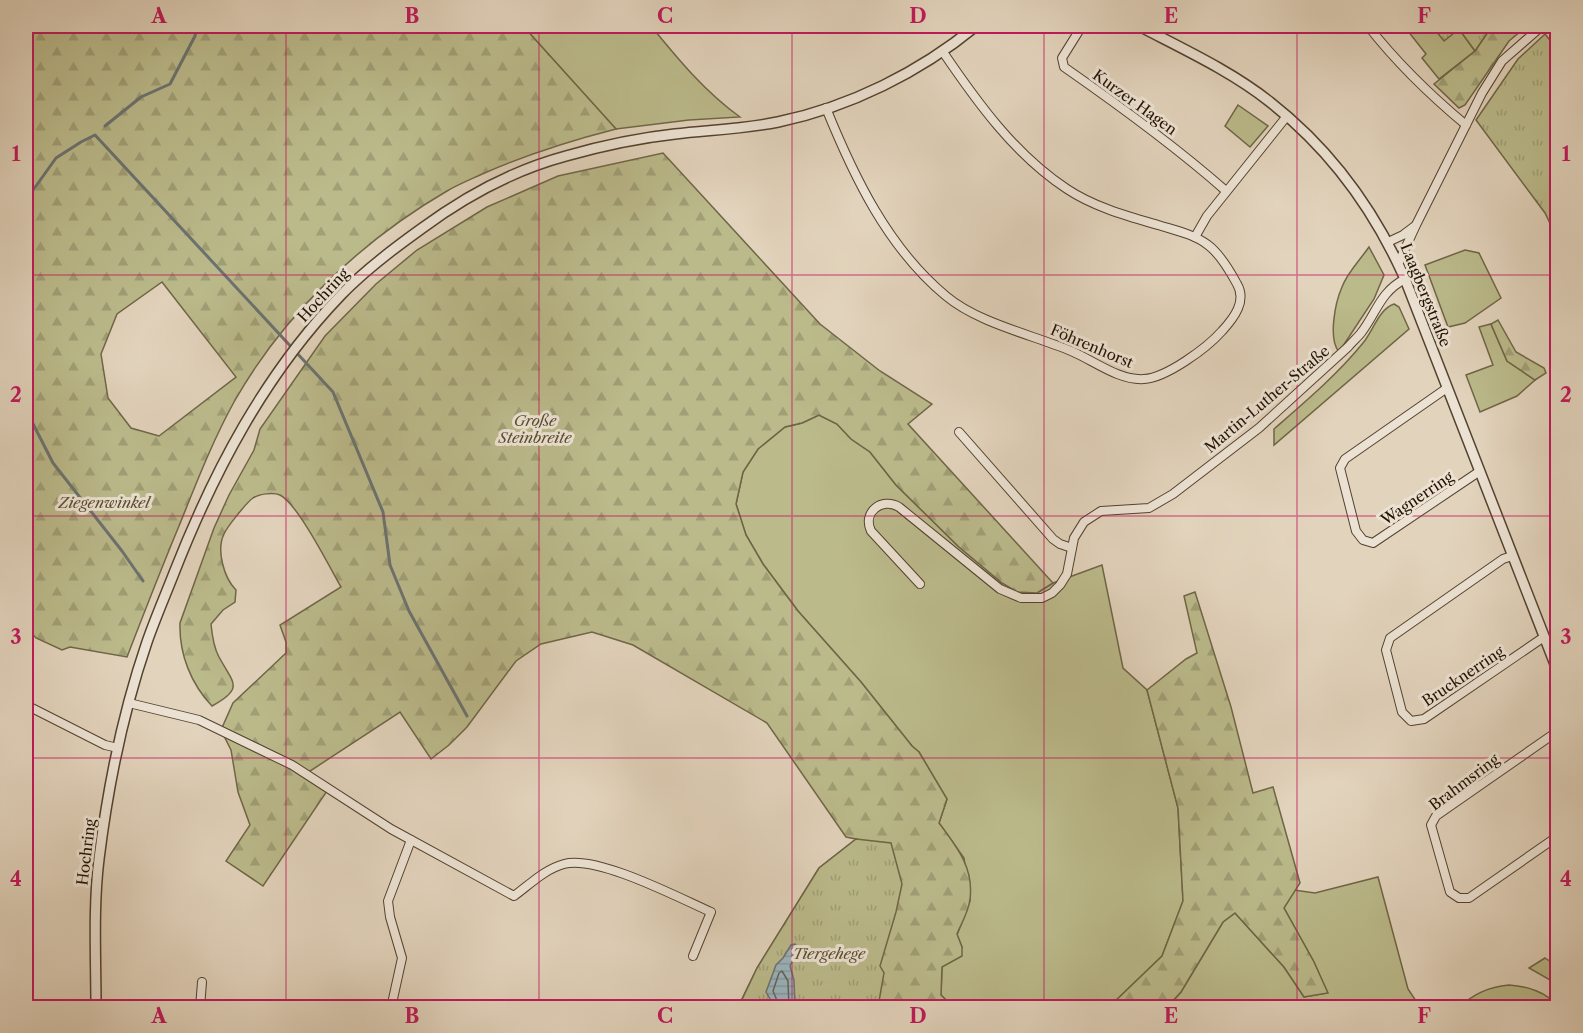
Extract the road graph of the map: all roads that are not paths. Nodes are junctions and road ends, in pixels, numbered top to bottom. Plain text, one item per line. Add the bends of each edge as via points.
1 (976, 26) edge
2 (1082, 26) edge
3 (1139, 26) edge
4 (1368, 26) edge
5 (1542, 26) edge
6 (943, 52) junction
7 (826, 108) junction
8 (1287, 116) junction
9 (1466, 125) junction
10 (1226, 191) junction
11 (1416, 225) junction
12 (1195, 237) junction
13 (1388, 242) junction
14 (1398, 264) junction
15 (1405, 279) junction
16 (1447, 388) junction
17 (959, 432) dead end
18 (1480, 471) junction
19 (1072, 548) junction
20 (1512, 556) junction
21 (920, 584) dead end
22 (1544, 637) junction
23 (1557, 672) edge
24 (129, 703) junction
25 (27, 709) edge
26 (1557, 731) edge
27 (118, 748) junction
28 (1555, 838) edge
29 (411, 840) junction
30 (693, 956) dead end
31 (202, 982) dead end
32 (96, 1008) edge
33 (200, 1008) edge
34 (391, 1008) edge

1 - 6 street, Hochring
2 - 10 street, Kurzer Hagen via 1062,58 1064,67 1145,124
3 - 8 street, Laagbergstraße via 1229,75
4 - 9 street via 1409,74
5 - 9 street via 1502,61
6 - 7 street, Hochring via 889,83
6 - 12 street, Föhrenhorst via 1008,138 1060,184 1086,200
7 - 12 street, Föhrenhorst via 845,155 876,211 914,265 934,285 949,298 992,321 1135,379 1157,376 1204,348 1237,311 1241,299 1236,282 1212,249
7 - 24 street, Hochring via 779,122 635,140 564,156 474,195 394,249 342,294 312,328 246,419 196,518 148,640
8 - 10 street
8 - 13 street, Laagbergstraße via 1336,165
9 - 11 street
10 - 12 street
11 - 13 street
11 - 14 street
13 - 14 street, Laagbergstraße
14 - 15 street, Laagbergstraße
15 - 16 street, Laagbergstraße
15 - 19 street, Martin-Luther-Straße via 1384,295 1348,347 1259,428 1149,508 1110,509 1092,515 1078,530
16 - 18 street, Laagbergstraße
16 - 18 street, Wagnerring via 1345,459 1340,475 1356,531 1373,543
17 - 19 street via 1053,539
18 - 20 street, Laagbergstraße
19 - 21 street, Martin-Luther-Straße via 1067,574 1052,593 1041,598 1021,598 1000,589 899,507 885,502 872,510 868,525
20 - 22 street, Laagbergstraße
20 - 22 street, Brucknerring via 1390,638 1386,650 1402,712 1411,721 1424,719
22 - 23 street, Laagbergstraße
24 - 27 street, Hochring
24 - 29 street via 214,726 292,765
25 - 27 street
26 - 28 street, Brahmsring via 1436,816 1431,825 1450,892 1459,898 1469,898
27 - 32 street, Hochring via 98,862
29 - 30 street via 514,896 564,864 584,862 605,867 711,912
29 - 34 street via 388,901 402,958
31 - 33 street

